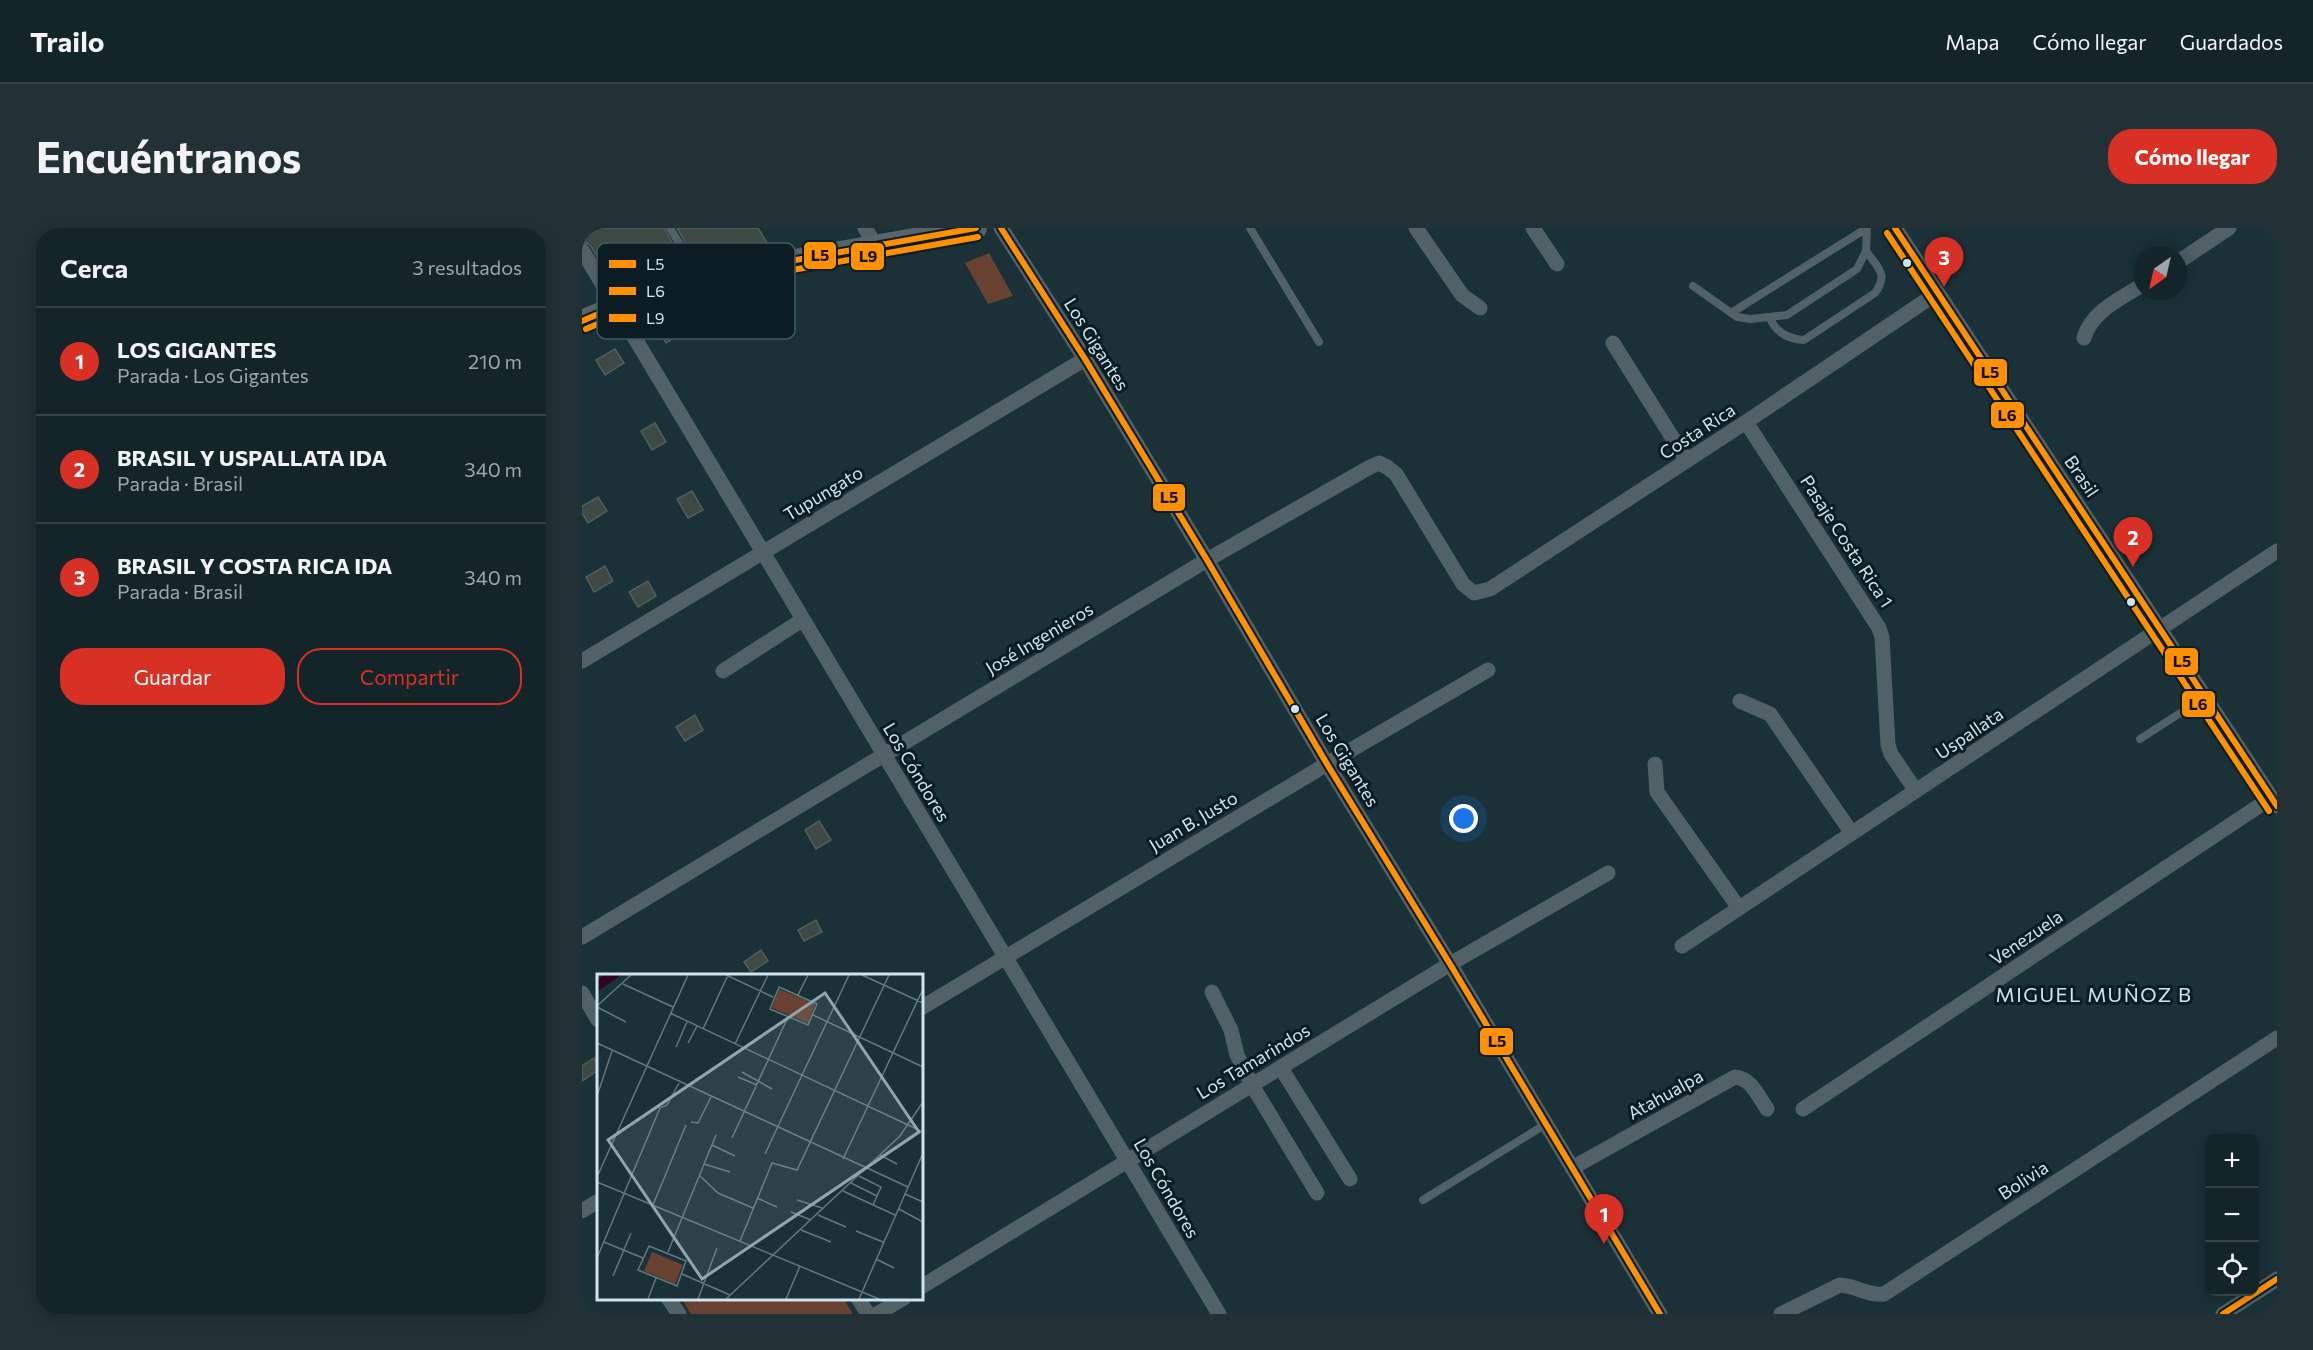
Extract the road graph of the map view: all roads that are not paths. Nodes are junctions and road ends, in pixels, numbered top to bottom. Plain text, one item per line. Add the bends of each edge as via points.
1 (670, 228) edge
2 (976, 228) edge
3 (1001, 228) edge
4 (1250, 228) edge
5 (1416, 228) edge
6 (1533, 228) edge
7 (1867, 228) edge
8 (1895, 228) edge
9 (2229, 228) edge
10 (871, 237) edge
11 (679, 243) edge
12 (582, 250) edge
13 (1866, 251) junction
14 (795, 255) edge
15 (2187, 256) edge
16 (1557, 264) dead end
17 (597, 275) edge
18 (1694, 286) dead end
19 (2133, 291) edge
20 (1936, 293) junction
21 (1480, 309) dead end
22 (1731, 313) junction
23 (597, 314) edge
24 (1770, 318) junction
25 (582, 321) edge
26 (2084, 338) dead end
27 (635, 339) edge
28 (1319, 342) dead end
29 (1613, 343) dead end
30 (1085, 359) junction
31 (1746, 422) junction
32 (1687, 461) junction
33 (2277, 551) edge
34 (763, 552) junction
35 (1207, 560) junction
36 (1474, 593) joint
37 (802, 620) junction
38 (2160, 628) junction
39 (582, 661) edge
40 (1488, 670) dead end
41 (723, 671) dead end
42 (2205, 698) junction
43 (1740, 700) dead end
44 (2140, 739) dead end
45 (884, 754) junction
46 (1327, 764) junction
47 (1655, 764) dead end
48 (1916, 792) junction
49 (2274, 802) edge
50 (1851, 832) junction
51 (1608, 873) dead end
52 (1739, 908) junction
53 (582, 937) edge
54 (1682, 946) dead end
55 (1006, 957) junction
56 (1450, 964) junction
57 (1212, 992) dead end
58 (582, 993) edge
59 (922, 1007) edge
60 (597, 1018) edge
61 (2277, 1038) edge
62 (1281, 1068) junction
63 (1252, 1085) junction
64 (1767, 1108) dead end
65 (1803, 1109) dead end
66 (1546, 1124) junction
67 (1128, 1160) junction
68 (1572, 1168) junction
69 (1350, 1179) dead end
70 (1317, 1192) dead end
71 (1423, 1200) dead end
72 (597, 1202) edge
73 (582, 1211) edge
74 (2277, 1279) edge
75 (922, 1286) edge
76 (669, 1299) edge
77 (859, 1299) edge
78 (902, 1299) edge
79 (679, 1314) edge
80 (868, 1314) edge
81 (877, 1314) edge
82 (1219, 1314) edge
83 (1660, 1314) edge
84 (1781, 1314) edge
85 (2223, 1314) edge

1 - 11 lane
2 - 10 main road
3 - 30 street, Los Gigantes
4 - 28 lane
5 - 21 street via 1462,295
6 - 16 street
7 - 13 lane
7 - 22 lane
8 - 20 street, Brasil
9 - 15 street
10 - 14 main road
12 - 17 street, Los Cóndores
13 - 24 lane via 1857,268 1787,315
13 - 24 lane via 1882,275 1883,281 1875,293 1804,340 1783,335
18 - 22 lane
19 - 26 street via 2093,319
20 - 31 street, Costa Rica
20 - 38 street, Brasil
22 - 24 lane via 1750,319
23 - 25 main road
27 - 34 street, Los Cóndores
29 - 32 street
30 - 34 street, Tupungato
30 - 35 street, Los Gigantes
31 - 32 street, Costa Rica
31 - 48 street, Pasaje Costa Rica 1 via 1880,628 1888,745
32 - 36 street, Costa Rica via 1490,589
33 - 38 street, Uspallata
34 - 37 street, Los Cóndores
34 - 39 street, Tupungato
35 - 36 street, José Ingenieros via 1379,463 1396,474 1463,584
35 - 45 street, José Ingenieros
35 - 46 street, Los Gigantes
37 - 41 street
37 - 45 street, Los Cóndores
38 - 42 street, Brasil
38 - 48 street, Uspallata
40 - 46 street, Juan B. Justo
42 - 44 lane
42 - 49 street, Brasil
43 - 50 street via 1770,714
45 - 53 street, José Ingenieros
45 - 55 street, Los Cóndores
46 - 55 street, Juan B. Justo
46 - 56 street, Los Gigantes
47 - 52 street via 1657,792
48 - 50 street, Uspallata
49 - 65 street, Venezuela
50 - 52 street, Uspallata
51 - 56 street, Los Tamarindos
52 - 54 street, Uspallata
55 - 59 street, Juan B. Justo
55 - 67 street, Los Cóndores
56 - 62 street, Los Tamarindos
56 - 66 street, Los Gigantes
57 - 63 street
58 - 60 street
61 - 84 street, Bolivia via 1884,1294 1849,1285 1834,1286
62 - 63 street, Los Tamarindos
62 - 69 street
63 - 67 street, Los Tamarindos
63 - 70 street
64 - 68 street, Atahualpa via 1748,1082 1735,1077
66 - 68 street, Los Gigantes
66 - 71 lane
67 - 75 street, Los Tamarindos
67 - 82 street, Los Cóndores
68 - 83 street, Los Gigantes
72 - 73 street
74 - 85 street
76 - 79 street
77 - 80 street
78 - 81 street

